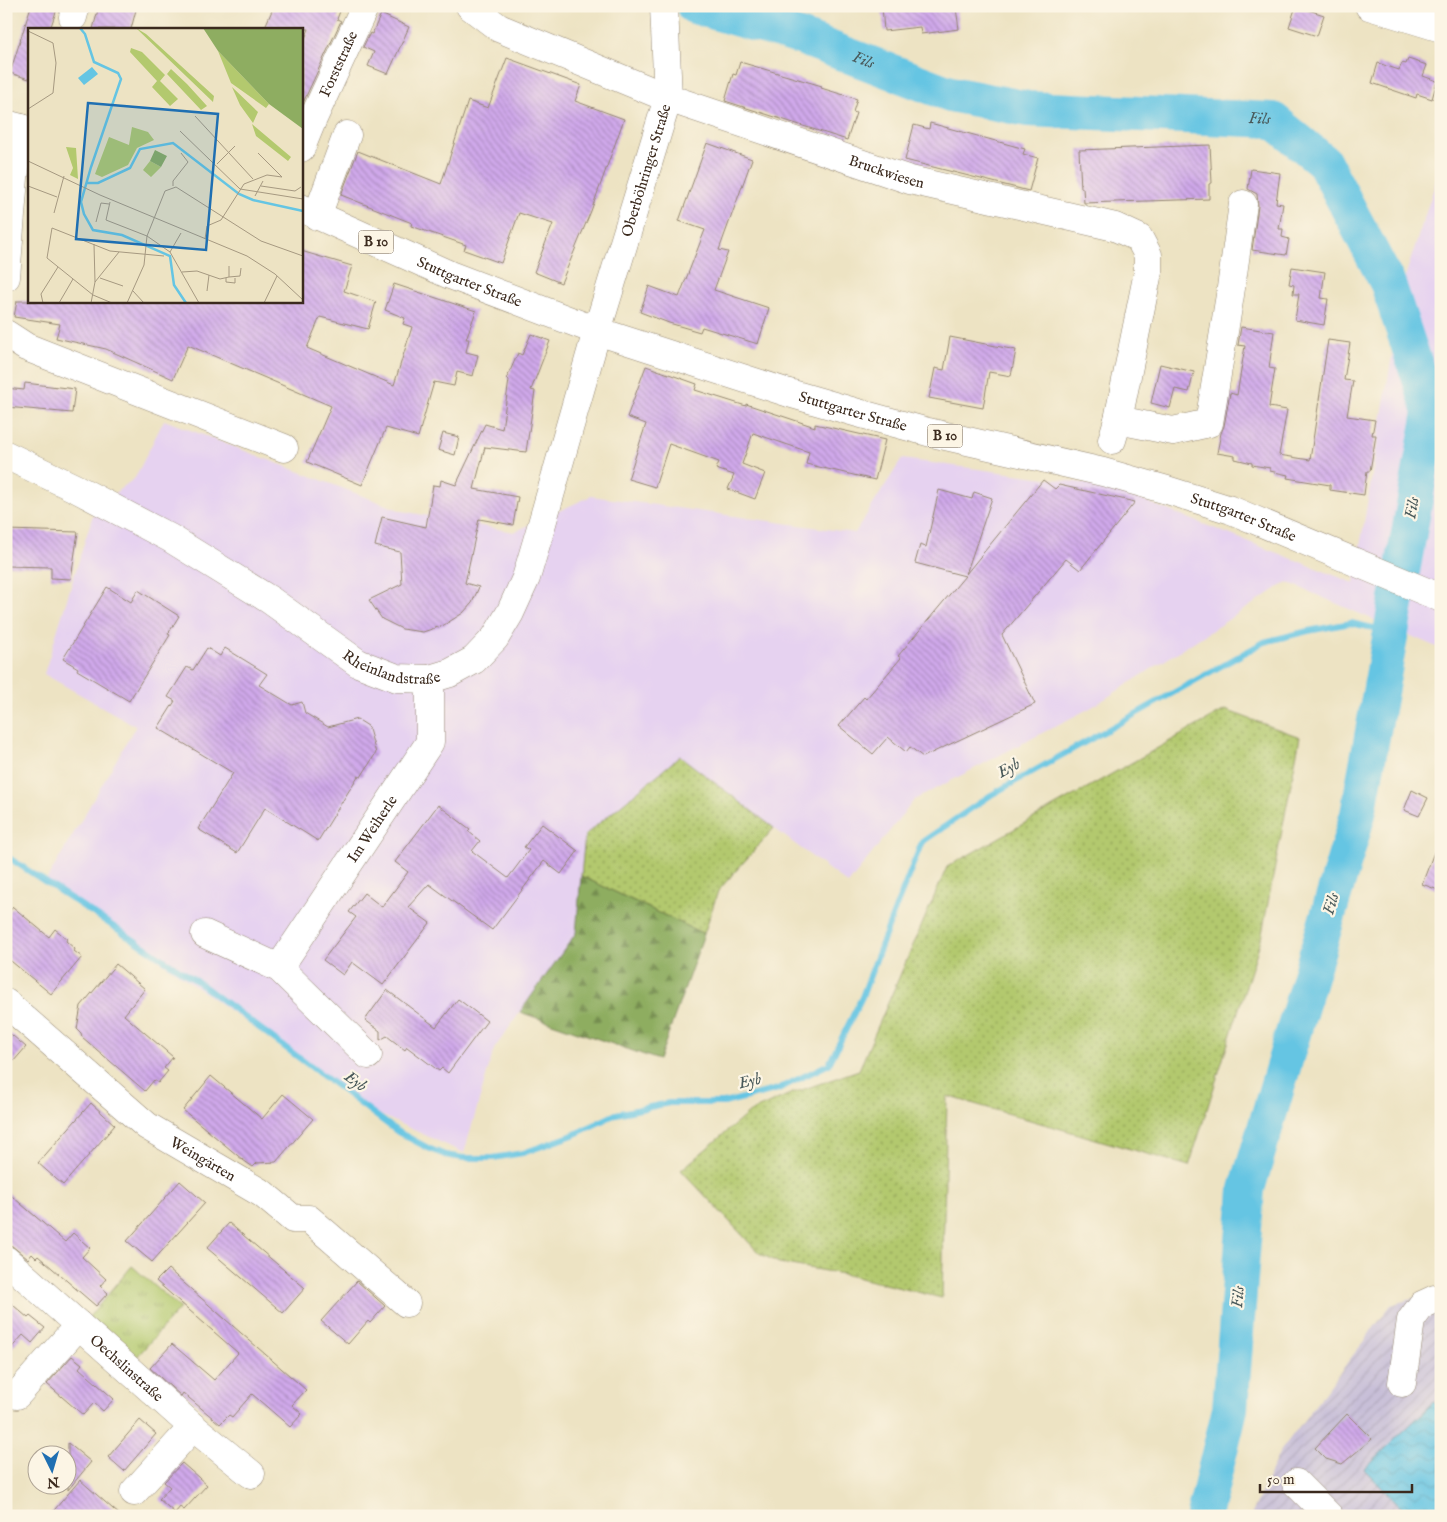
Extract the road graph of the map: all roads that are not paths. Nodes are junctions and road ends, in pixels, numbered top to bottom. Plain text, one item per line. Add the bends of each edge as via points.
1 (365, 6) edge
2 (470, 6) edge
3 (664, 6) edge
4 (1369, 6) edge
5 (1441, 28) edge
6 (668, 98) junction
7 (19, 127) edge
8 (347, 135) dead end
9 (302, 146) edge
10 (1243, 204) dead end
11 (309, 212) edge
12 (6, 277) edge
13 (597, 331) junction
14 (6, 334) edge
15 (284, 448) dead end
16 (6, 455) edge
17 (1441, 598) edge
18 (430, 679) junction
19 (205, 934) dead end
20 (279, 968) junction
21 (6, 1003) edge
22 (368, 1055) dead end
23 (6, 1260) edge
24 (1441, 1299) edge
25 (406, 1303) dead end
26 (79, 1324) junction
27 (1402, 1383) dead end
28 (18, 1395) dead end
29 (193, 1427) junction
30 (251, 1474) dead end
31 (1296, 1483) dead end
32 (134, 1492) dead end
33 (1330, 1516) edge

1 - 9 street, Forststraße
2 - 6 street, Bruckwiesen via 499,28
3 - 6 street, Oberböhringer Straße
4 - 5 street
6 - 10 street, Bruckwiesen via 910,180 1115,227 1139,238 1148,255 1148,272 1115,430 1173,430 1209,423
6 - 13 street, Oberböhringer Straße
7 - 12 street
8 - 11 street
11 - 13 street, Stuttgarter Straße / B 10 via 450,275
13 - 17 street, Stuttgarter Straße / B 10 via 858,413 1104,472 1231,510
13 - 18 street, Rheinlandstraße via 540,534 526,578 510,613 495,638 474,660
14 - 15 street via 26,347
16 - 18 street, Rheinlandstraße via 170,538 270,600 358,663 397,678
18 - 20 street, Im Weiherle via 430,742
19 - 20 street
20 - 22 street
21 - 25 street, Weingärten via 147,1126 263,1194 293,1219 309,1219
23 - 26 street, Oechslinstraße
24 - 27 street via 1422,1305 1411,1320
26 - 28 street
26 - 29 street, Oechslinstraße
29 - 30 street, Oechslinstraße
29 - 32 street
31 - 33 street

